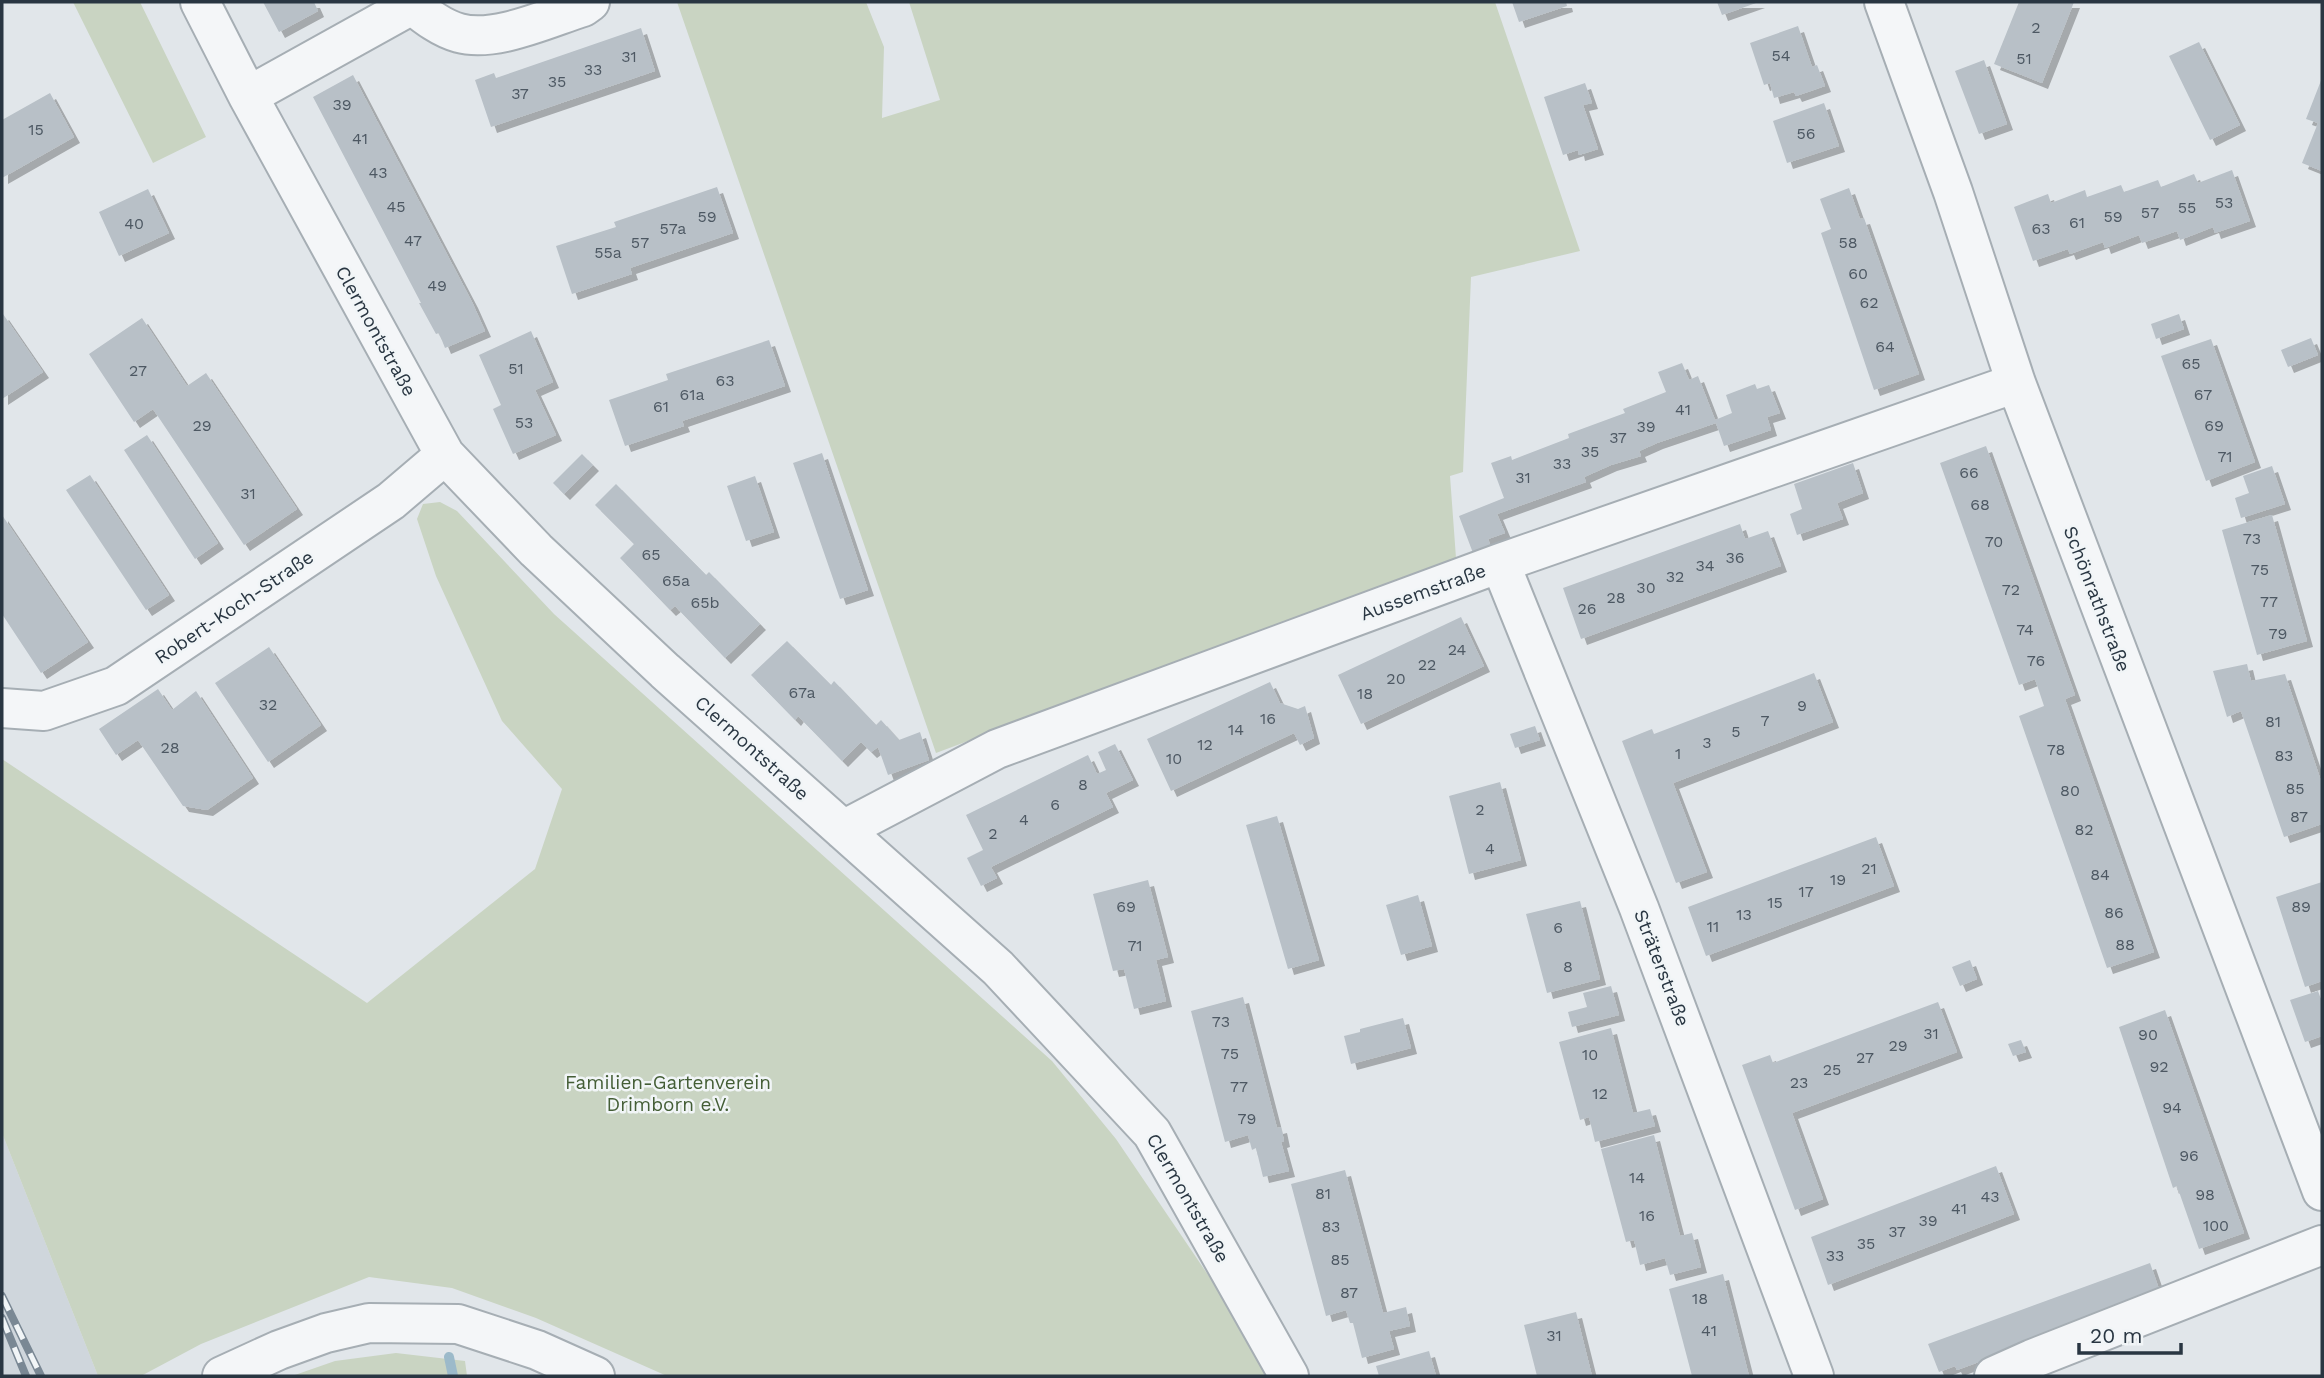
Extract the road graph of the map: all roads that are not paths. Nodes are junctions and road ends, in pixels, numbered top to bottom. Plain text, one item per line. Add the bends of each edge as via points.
1 (200, 2) edge
2 (590, 2) edge
3 (1884, 2) edge
4 (412, 3) edge
5 (248, 96) junction
6 (2015, 383) junction
7 (445, 455) junction
8 (1500, 564) junction
9 (2, 708) edge
10 (843, 830) junction
11 (2322, 1191) edge
12 (2322, 1244) edge
13 (222, 1376) edge
14 (595, 1376) edge
15 (1289, 1376) edge
16 (1814, 1376) edge
17 (1994, 1376) edge

1 - 5 street, Clermontstraße
2 - 4 street via 496,35 460,34 432,21
3 - 6 street, Schönrathstraße
4 - 5 street
5 - 7 street, Clermontstraße
6 - 8 street, Aussemstraße
6 - 11 street, Schönrathstraße
7 - 9 street, Robert-Koch-Straße via 391,501 116,686 44,711
7 - 10 street, Clermontstraße via 546,559
8 - 10 street, Aussemstraße via 997,749
8 - 16 street, Sträterstraße via 1639,908
10 - 15 street, Clermontstraße via 998,968 1152,1133
12 - 17 street
13 - 14 street via 314,1337 369,1323 458,1324 537,1350

